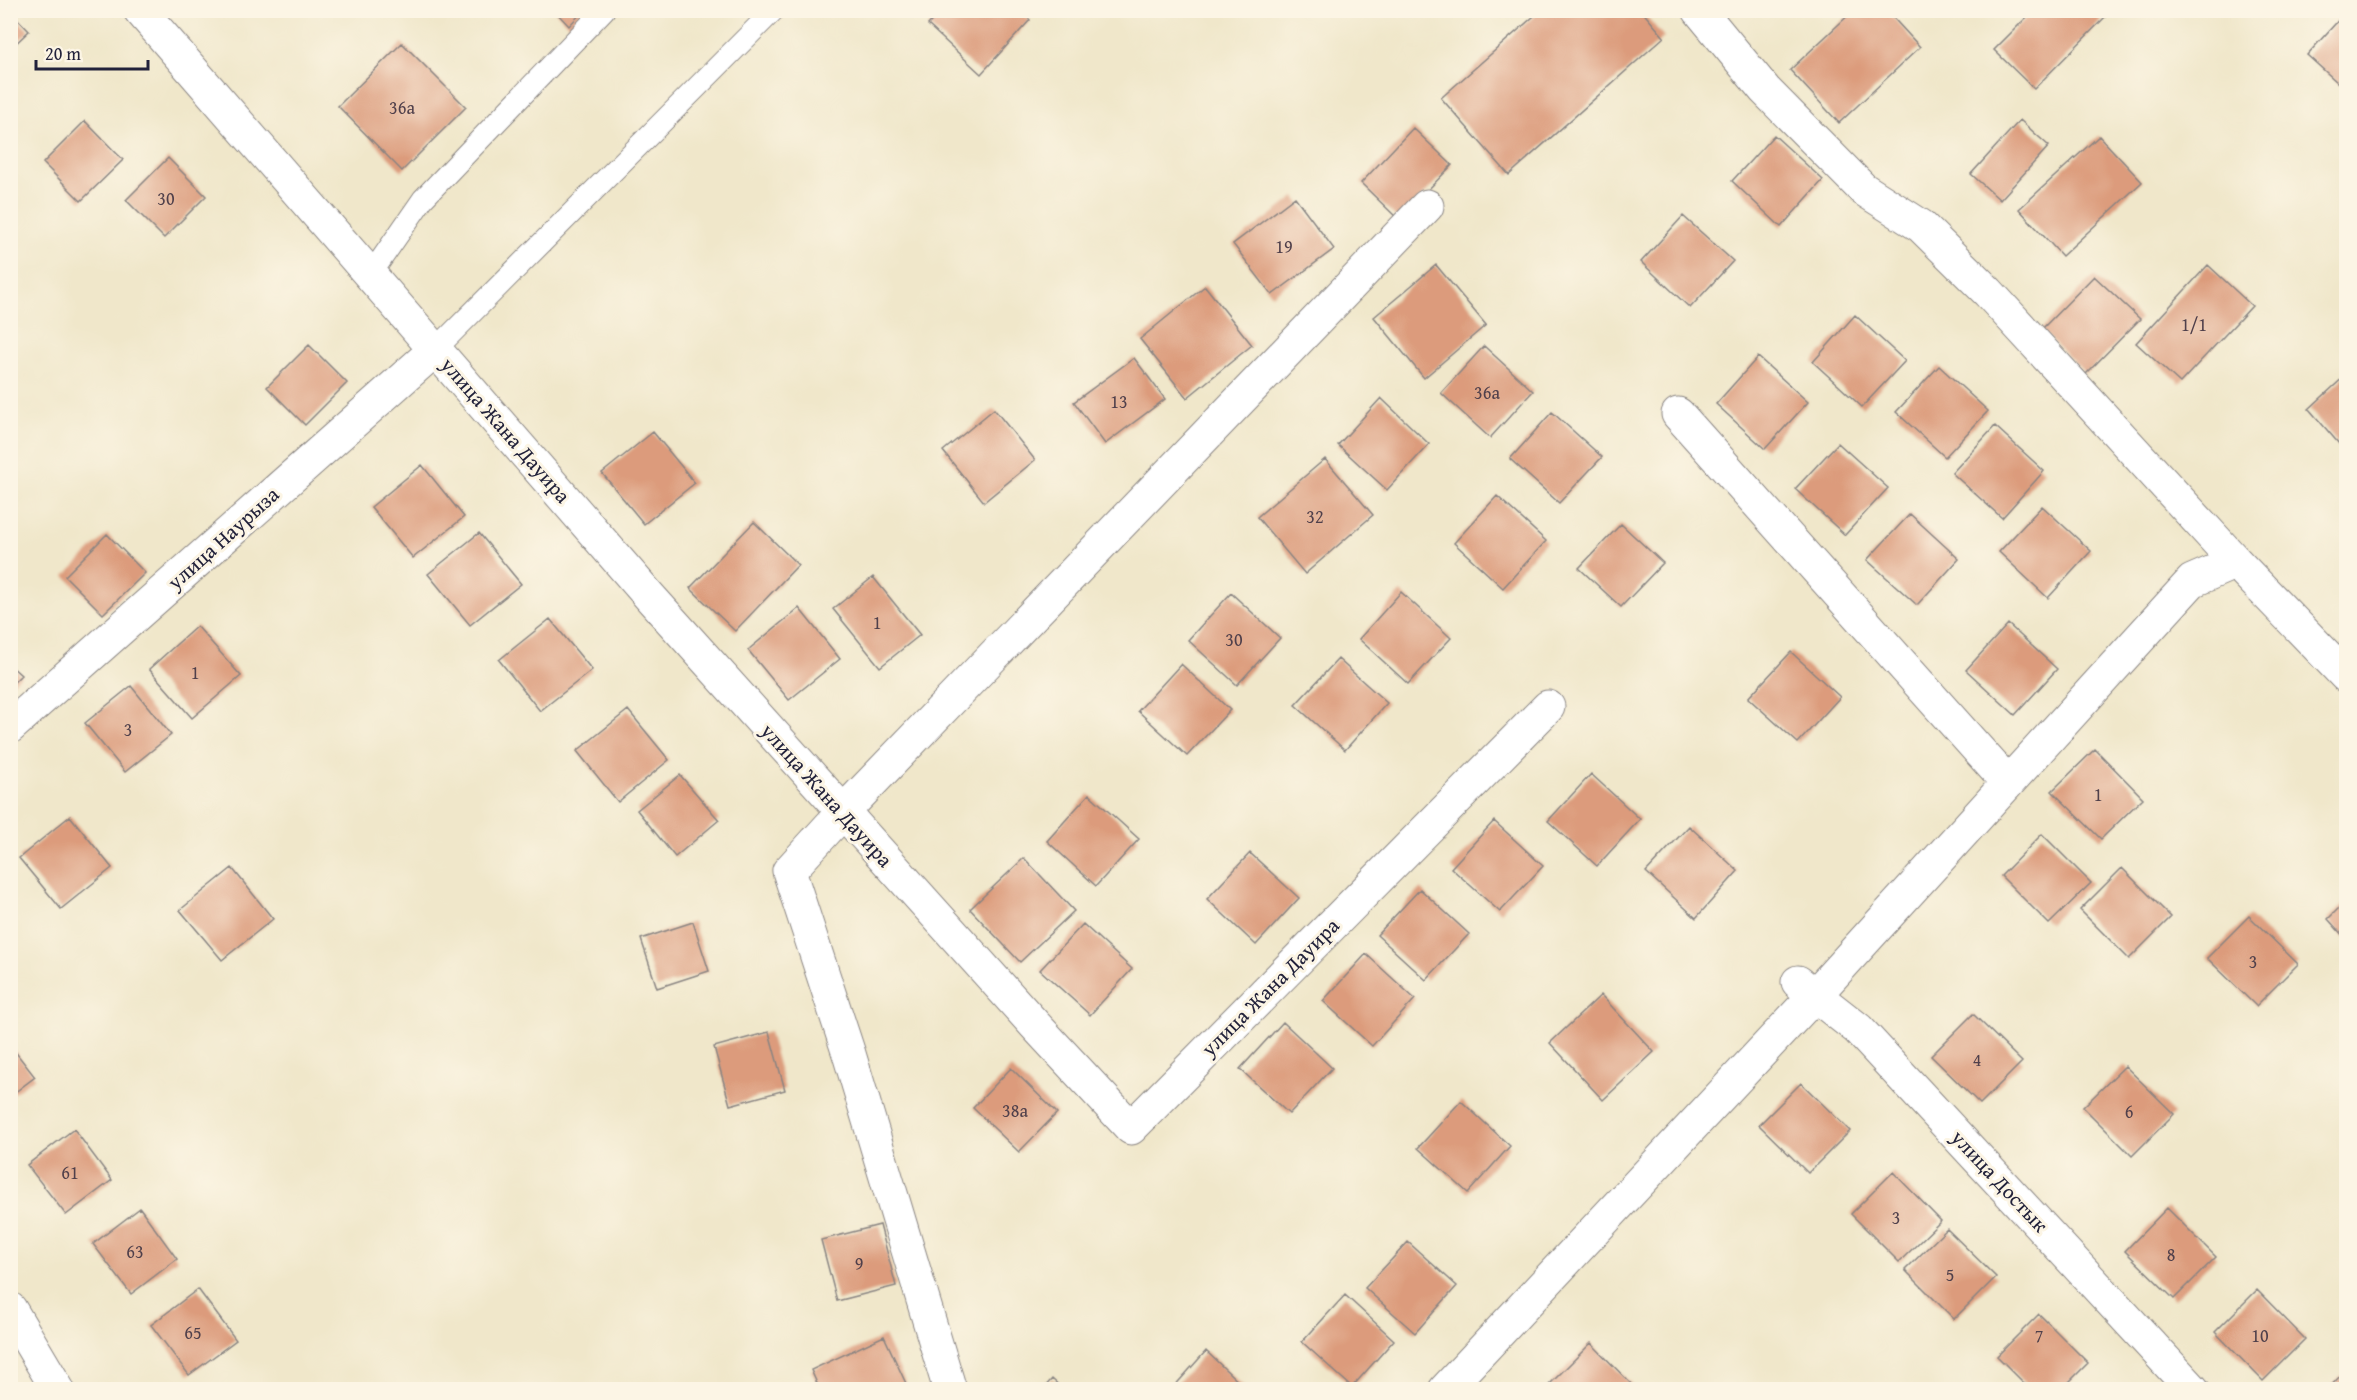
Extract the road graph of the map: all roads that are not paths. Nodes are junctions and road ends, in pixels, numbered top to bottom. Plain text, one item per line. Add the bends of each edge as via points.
1 (140, 10) edge
2 (604, 10) edge
3 (774, 10) edge
4 (1699, 10) edge
5 (1427, 206) dead end
6 (371, 274) junction
7 (436, 349) junction
8 (1678, 414) dead end
9 (2235, 562) junction
10 (2346, 676) edge
11 (1548, 707) dead end
12 (10, 727) edge
13 (2008, 783) junction
14 (843, 812) junction
15 (1806, 989) junction
16 (10, 1309) edge
17 (58, 1389) edge
18 (950, 1389) edge
19 (1445, 1389) edge
20 (2193, 1389) edge

1 - 6 street, улица Жана Дауира
2 - 6 lane via 423,199
3 - 7 lane
4 - 9 street via 1765,90 1863,189 1921,226 1988,292
5 - 14 street
6 - 7 street, улица Жана Дауира
7 - 12 street, улица Наурыза
7 - 14 street, улица Жана Дауира via 650,597
8 - 13 street
9 - 10 street
9 - 13 street via 2193,581
11 - 14 street, улица Жана Дауира via 1131,1128
13 - 15 street
14 - 18 street via 789,871
15 - 19 street
15 - 20 street, улица Достык via 1858,1029
16 - 17 street

